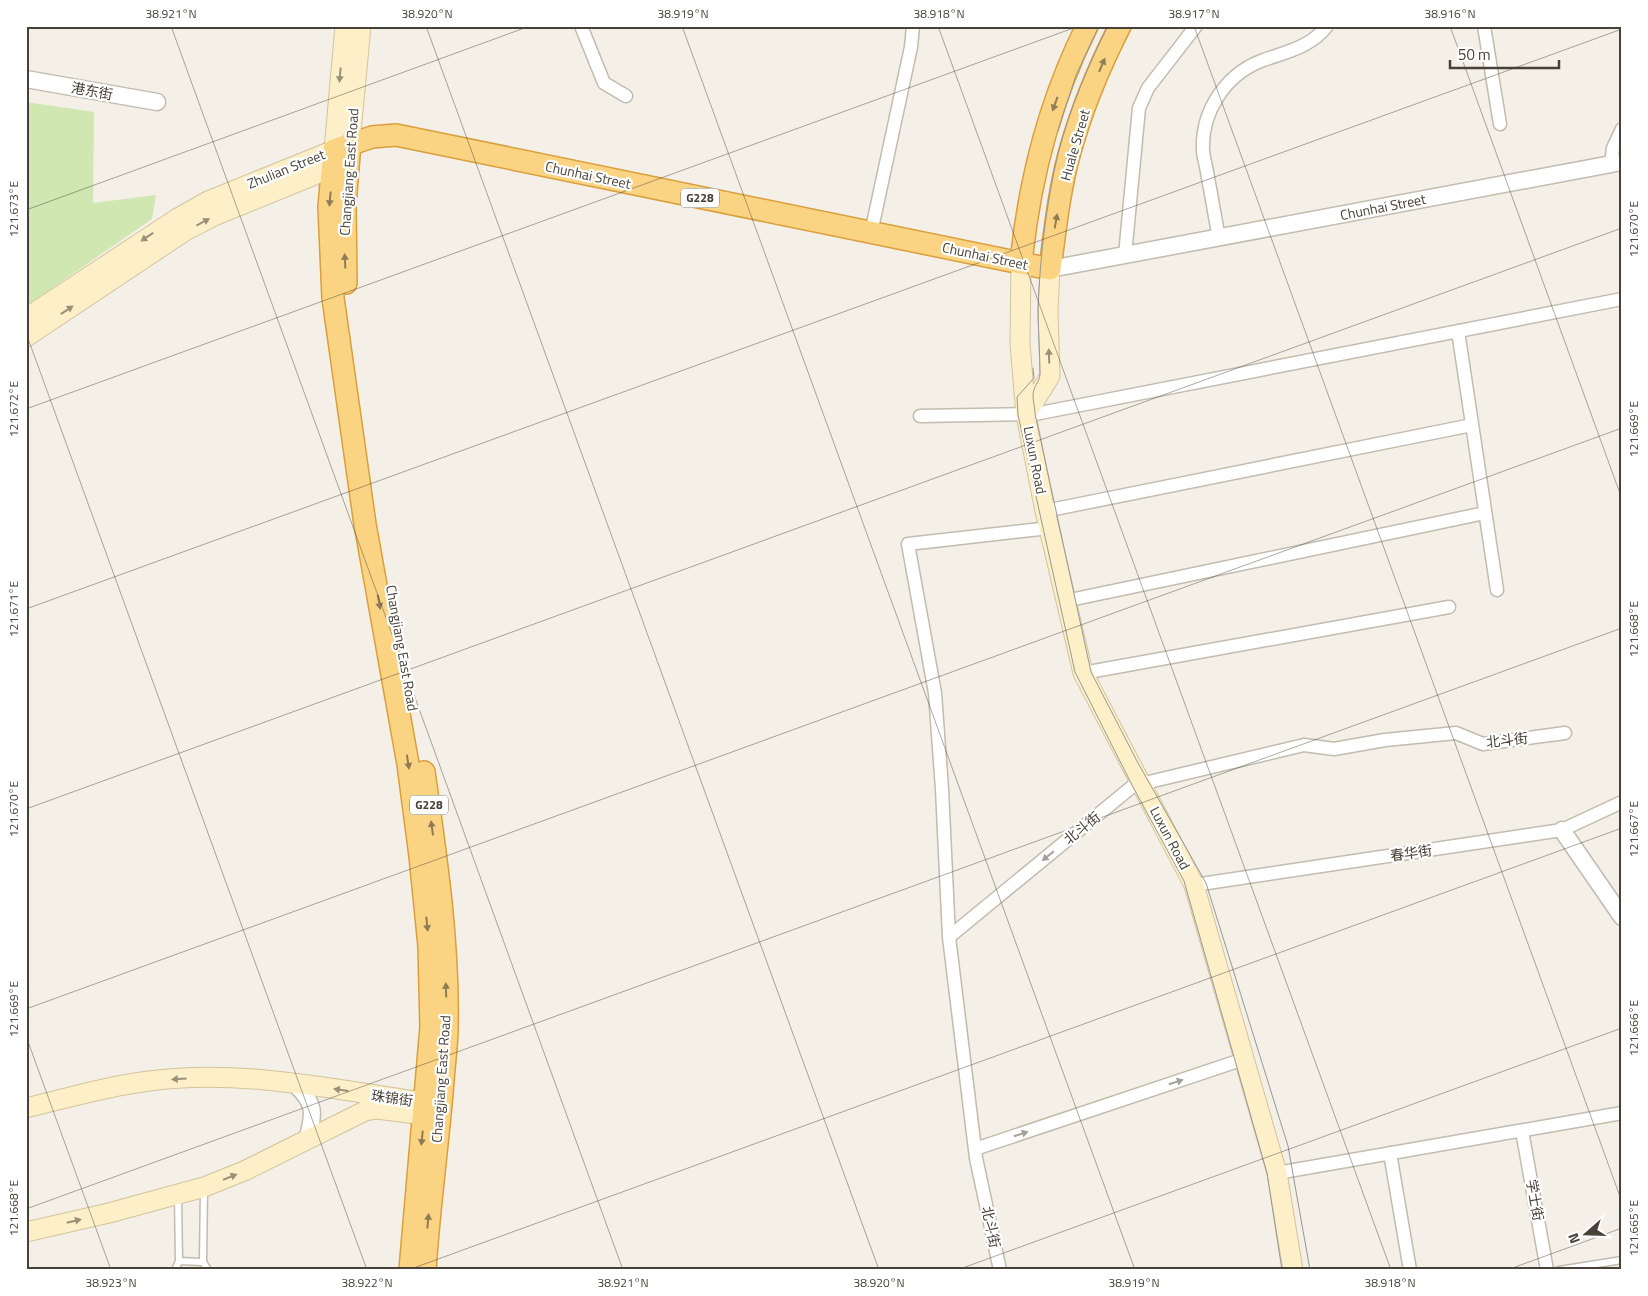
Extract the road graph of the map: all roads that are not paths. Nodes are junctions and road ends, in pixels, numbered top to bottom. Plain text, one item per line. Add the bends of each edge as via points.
1 (345, 26) edge
2 (361, 26) edge
3 (581, 26) edge
4 (913, 26) edge
5 (1087, 26) edge
6 (1120, 26) edge
7 (1196, 26) edge
8 (1327, 26) edge
9 (1484, 26) edge
10 (26, 79) edge
11 (626, 96) dead end
12 (157, 102) dead end
13 (1500, 124) dead end
14 (1622, 129) edge
15 (339, 154) junction
16 (1617, 163) edge
17 (871, 233) junction
18 (1219, 238) junction
19 (1125, 255) junction
20 (1021, 263) junction
21 (1050, 269) junction
22 (1622, 300) edge
23 (26, 318) edge
24 (1458, 331) junction
25 (26, 337) edge
26 (1026, 415) junction
27 (920, 416) dead end
28 (1472, 425) junction
29 (1485, 513) junction
30 (1047, 519) junction
31 (1497, 590) dead end
32 (1065, 602) junction
33 (1449, 607) dead end
34 (1083, 673) junction
35 (1565, 733) dead end
36 (1139, 781) junction
37 (1622, 802) edge
38 (1562, 830) junction
39 (1194, 885) junction
40 (1622, 917) edge
41 (949, 937) junction
42 (1244, 1059) junction
43 (294, 1084) junction
44 (430, 1107) junction
45 (26, 1108) edge
46 (1622, 1113) edge
47 (1522, 1131) junction
48 (307, 1139) junction
49 (975, 1149) junction
50 (1390, 1153) junction
51 (1277, 1172) junction
52 (204, 1188) junction
53 (178, 1196) junction
54 (26, 1232) edge
55 (1622, 1260) edge
56 (179, 1261) junction
57 (203, 1262) junction
58 (175, 1270) edge
59 (208, 1270) edge
60 (410, 1270) edge
61 (425, 1270) edge
62 (1000, 1270) edge
63 (1293, 1270) edge
64 (1410, 1270) edge
65 (1547, 1270) edge
66 (1559, 1270) edge

1 -> 15 main road, Changjiang East Road
2 - 15 main road, Changjiang East Road
3 - 11 street via 604,83
4 - 17 street
5 -> 20 highway via 1041,148
21 -> 6 highway, Huale Street via 1069,156 1094,83
7 - 19 street via 1148,88 1139,108
8 - 18 street via 1319,36 1302,47 1251,65 1232,78 1216,98 1206,124 1203,151
9 - 13 street
10 - 12 street, 港东街
14 - 16 street via 1613,148
15 - 17 highway, Chunhai Street / G228 via 372,137 396,136
15 -> 23 main road, Zhulian Street via 208,201
25 -> 15 main road, Zhulian Street via 185,232
15 -> 44 highway, Changjiang East Road / G228 via 329,206 333,298 365,524 408,764 420,856 429,946
44 -> 15 highway, Changjiang East Road / G228 via 447,1028 444,936 436,853 379,522 349,316
16 - 18 street, Chunhai Street
17 - 20 highway, Chunhai Street / G228
18 - 19 street, Chunhai Street
19 - 21 street, Chunhai Street
20 - 21 highway, Chunhai Street / G228
20 - 26 main road, Luxun Road via 1020,344
26 -> 21 main road, Luxun Road via 1050,376
22 - 24 street
24 - 26 street
24 - 28 street
26 - 27 street
26 - 30 main road, Luxun Road
28 - 29 street
28 - 30 street
29 - 31 street
29 - 32 street
30 - 32 main road, Luxun Road
30 - 41 street via 908,544 935,693
32 - 34 main road, Luxun Road
33 - 34 street
34 - 36 main road, Luxun Road
35 - 36 street, 北斗街 via 1483,744 1456,733 1334,749 1304,745 1149,782
36 - 39 main road, Luxun Road
36 -> 41 street, 北斗街
37 - 38 street, 春华街
38 - 39 street, 春华街
38 - 40 street
39 - 42 main road, Luxun Road
41 - 49 street, 北斗街
49 -> 42 street
42 - 51 main road, Luxun Road
44 -> 43 main road, 珠锦街
43 -> 45 main road, 珠锦街 via 206,1077 150,1080
43 - 48 street via 306,1095 312,1110
44 - 48 main road, 珠锦街 via 365,1110
44 -> 60 highway, Changjiang East Road / G228 via 413,1220
61 -> 44 highway, Changjiang East Road / G228
46 - 47 street
47 - 50 street
47 - 65 street, 学士街
52 -> 48 main road, 珠锦街
49 - 62 street, 北斗街
50 - 51 street
50 - 64 street
51 - 63 main road, Luxun Road
52 - 53 main road, 珠锦街
52 - 57 lane
54 -> 53 main road, 珠锦街
53 - 56 lane
55 - 66 lane
56 - 57 lane
56 - 58 lane
57 - 59 lane

